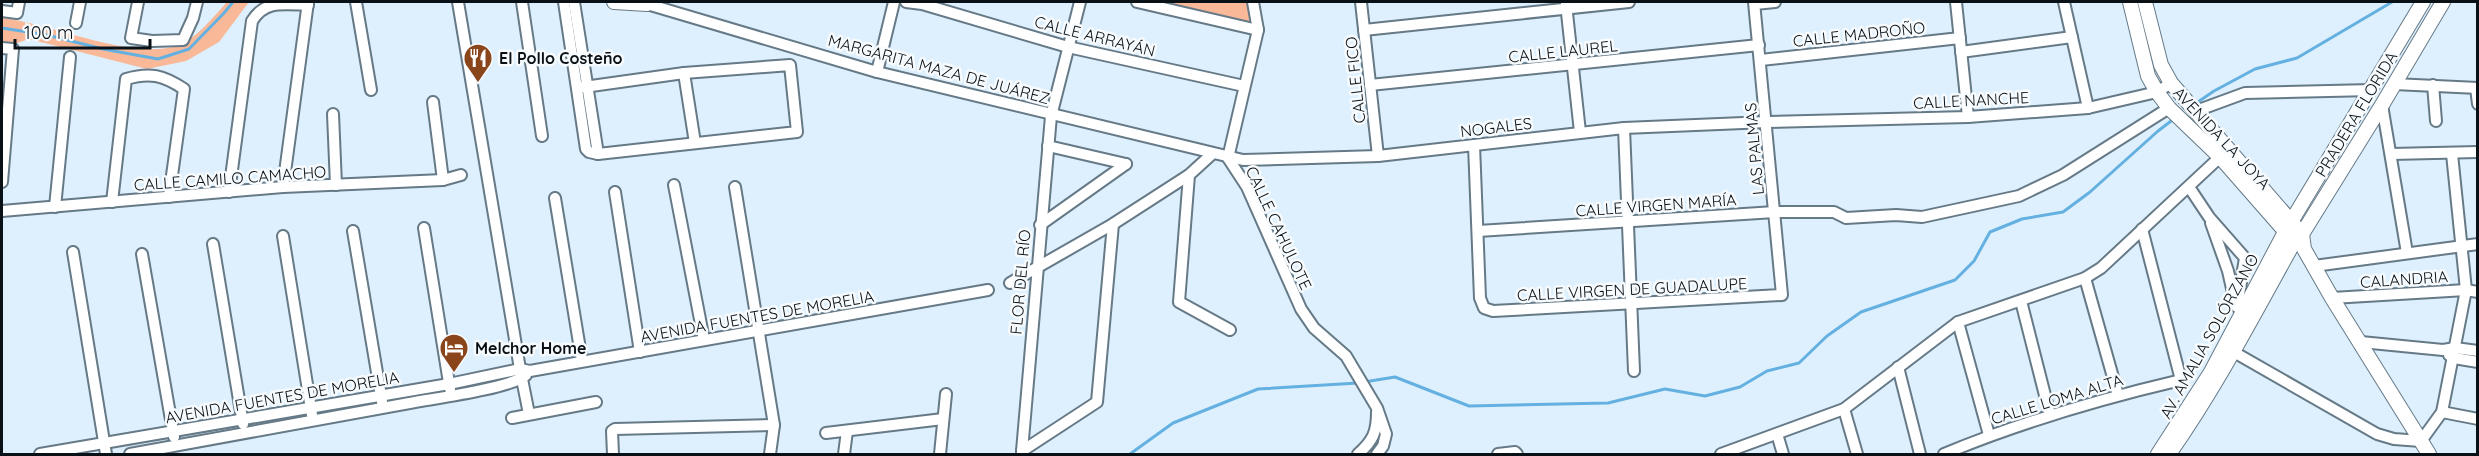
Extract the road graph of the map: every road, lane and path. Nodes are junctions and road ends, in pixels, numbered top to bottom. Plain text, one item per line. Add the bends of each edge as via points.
1 (19, 2) edge
2 (80, 2) edge
3 (138, 2) edge
4 (197, 2) edge
5 (356, 2) edge
6 (458, 2) edge
7 (522, 2) edge
8 (564, 2) edge
9 (574, 2) edge
10 (617, 2) edge
11 (647, 2) edge
12 (894, 2) edge
13 (906, 2) edge
14 (1080, 2) edge
15 (1137, 2) edge
16 (1253, 2) edge
17 (1361, 2) edge
18 (1629, 2) edge
19 (1775, 2) edge
20 (1956, 2) edge
21 (2064, 2) edge
22 (2130, 2) edge
23 (2145, 2) edge
24 (2423, 2) edge
25 (2443, 2) edge
26 (308, 3) edge
27 (1754, 3) edge
28 (1566, 5) edge
29 (2, 11) edge
30 (76, 23) dead end
31 (1258, 30) junction
32 (1364, 30) junction
33 (1960, 38) junction
34 (2072, 38) junction
35 (1759, 45) junction
36 (1068, 47) junction
37 (2, 48) edge
38 (1961, 51) junction
39 (70, 57) dead end
40 (1761, 60) junction
41 (1573, 65) junction
42 (877, 72) junction
43 (684, 73) junction
44 (2171, 82) junction
45 (2394, 84) junction
46 (1370, 85) junction
47 (2433, 85) junction
48 (1244, 86) junction
49 (582, 87) junction
50 (2477, 88) edge
51 (371, 90) dead end
52 (2372, 90) junction
53 (2157, 93) junction
54 (433, 102) dead end
55 (2478, 104) edge
56 (2382, 105) junction
57 (2088, 108) junction
58 (2193, 108) junction
59 (2175, 113) junction
60 (333, 114) dead end
61 (1051, 116) junction
62 (1968, 117) junction
63 (2436, 121) dead end
64 (1767, 122) junction
65 (1624, 128) junction
66 (1580, 132) junction
67 (542, 136) dead end
68 (695, 143) junction
69 (1474, 145) junction
70 (1048, 146) junction
71 (2478, 152) edge
72 (1212, 154) junction
73 (2391, 154) junction
74 (2452, 154) junction
75 (1378, 156) junction
76 (1228, 158) junction
77 (2220, 158) junction
78 (460, 175) dead end
79 (1189, 175) junction
80 (443, 180) junction
81 (2, 182) edge
82 (336, 185) junction
83 (674, 185) dead end
84 (735, 187) dead end
85 (2189, 187) junction
86 (283, 188) junction
87 (229, 192) junction
88 (615, 192) dead end
89 (169, 197) junction
90 (555, 198) dead end
91 (112, 202) junction
92 (55, 207) junction
93 (2, 211) edge
94 (1775, 212) junction
95 (2209, 217) junction
96 (1629, 222) junction
97 (1113, 224) junction
98 (1040, 225) junction
99 (424, 228) dead end
100 (2142, 229) junction
101 (353, 231) dead end
102 (1478, 231) junction
103 (2295, 235) junction
104 (283, 236) dead end
105 (213, 244) dead end
106 (2478, 244) edge
107 (2462, 246) junction
108 (73, 252) dead end
109 (2407, 253) junction
110 (142, 254) dead end
111 (2314, 266) junction
112 (1036, 268) junction
113 (2085, 278) junction
114 (1010, 283) dead end
115 (988, 290) dead end
116 (2472, 291) edge
117 (1782, 295) joint
118 (2332, 298) junction
119 (2021, 301) junction
120 (1633, 305) junction
121 (1958, 322) junction
122 (759, 330) junction
123 (1230, 330) dead end
124 (704, 340) junction
125 (2361, 342) junction
126 (640, 351) junction
127 (2478, 351) edge
128 (2454, 353) junction
129 (2239, 355) dead end
130 (582, 361) junction
131 (2478, 362) edge
132 (1898, 367) junction
133 (1634, 371) dead end
134 (524, 373) junction
135 (449, 384) junction
136 (946, 394) dead end
137 (381, 395) junction
138 (2118, 395) junction
139 (451, 396) junction
140 (596, 402) dead end
141 (1375, 404) junction
142 (311, 408) junction
143 (384, 408) junction
144 (1844, 408) junction
145 (2442, 412) junction
146 (529, 414) junction
147 (2050, 414) junction
148 (512, 418) dead end
149 (243, 419) junction
150 (943, 419) junction
151 (2478, 419) edge
152 (314, 421) junction
153 (774, 425) junction
154 (173, 430) junction
155 (847, 431) junction
156 (245, 433) junction
157 (826, 433) dead end
158 (1777, 434) junction
159 (1989, 435) junction
160 (2421, 441) junction
161 (103, 442) junction
162 (176, 446) junction
163 (40, 454) edge
164 (106, 454) edge
165 (130, 454) edge
166 (613, 454) edge
167 (770, 454) edge
168 (844, 454) edge
169 (940, 454) edge
170 (1358, 454) edge
171 (1377, 454) edge
172 (1498, 454) edge
173 (1517, 454) edge
174 (1721, 454) edge
175 (1783, 454) edge
176 (1857, 454) edge
177 (1920, 454) edge
178 (1944, 454) edge
179 (2158, 454) edge
180 (2169, 454) edge
181 (2429, 454) edge

1 - 29 street via 17,13
2 - 30 street
3 - 4 street via 131,38 153,41 183,40
5 - 51 street
6 - 134 street
7 - 67 street
8 - 49 street
9 - 49 street
10 - 11 main road
11 - 42 street, MARGARITA MAZA DE JUÁREZ
12 - 42 street
13 - 36 street, CALLE ARRAYÁN
14 - 36 street, FLOR DEL RÍO
15 - 31 street
16 - 31 street, CALLE CAHULOTE
17 - 32 street, CALLE FICO
18 - 28 street
19 - 27 street
20 - 33 street
21 - 34 street
22 - 53 main road, AVENIDA LA JOYA via 2148,76
23 - 44 main road, AVENIDA LA JOYA via 2161,65
24 - 52 main road, PRADERA FLORIDA
25 - 45 main road, PRADERA FLORIDA
26 - 86 street
26 - 87 street via 269,3 258,10 252,21
27 - 35 street, LAS PALMAS
28 - 32 street
28 - 41 street
31 - 48 street, CALLE CAHULOTE
32 - 46 street, CALLE FICO
33 - 38 street
33 - 40 street, CALLE MADROÑO
34 - 38 street
34 - 57 street
35 - 40 street, LAS PALMAS
35 - 41 street, CALLE LAUREL
36 - 48 street, CALLE ARRAYÁN
36 - 61 street, FLOR DEL RÍO
37 - 81 street via 13,49
38 - 62 street
39 - 92 street
40 - 64 street, LAS PALMAS
41 - 46 street, CALLE LAUREL
41 - 66 street
42 - 61 street, MARGARITA MAZA DE JUÁREZ
43 - 49 street
43 - 68 street
43 - 68 street via 790,65 796,132
44 - 53 street, CALLE NANCHE
44 - 58 main road, AVENIDA LA JOYA
45 - 47 street
45 - 56 main road, PRADERA FLORIDA
46 - 75 street, CALLE FICO
47 - 50 street
47 - 63 street
48 - 76 street, CALLE CAHULOTE
49 - 68 street via 598,154
50 - 55 street
52 - 58 street via 2245,93
52 - 103 main road, PRADERA FLORIDA
53 - 57 street, CALLE NANCHE
53 - 59 main road, AVENIDA LA JOYA
54 - 80 street
56 - 73 street
56 - 103 main road, PRADERA FLORIDA
57 - 62 street, CALLE NANCHE
58 - 103 main road, AVENIDA LA JOYA
59 - 77 main road, AVENIDA LA JOYA
59 - 94 street, CALLE VIRGEN MARÍA via 2019,196 1922,217 1846,218 1833,212
60 - 82 street
61 - 70 street, FLOR DEL RÍO
61 - 72 street, MARGARITA MAZA DE JUÁREZ
62 - 64 street, CALLE NANCHE
64 - 65 street, NOGALES
64 - 94 street, LAS PALMAS
65 - 66 street, NOGALES
65 - 96 street
66 - 69 street, NOGALES
69 - 75 street, NOGALES
69 - 102 street
70 - 98 street, FLOR DEL RÍO
70 - 98 street via 1126,164
71 - 74 street
72 - 76 street, MARGARITA MAZA DE JUÁREZ
72 - 79 street
73 - 74 street
73 - 109 street
74 - 107 street
75 - 76 street, NOGALES via 1261,161
76 - 141 street, CALLE CAHULOTE via 1247,187 1301,309 1314,328 1349,361
77 - 85 street
77 - 103 main road, AVENIDA LA JOYA
78 - 80 street, CALLE CAMILO CAMACHO
79 - 97 street
79 - 123 street via 1179,302
80 - 82 street, CALLE CAMILO CAMACHO
82 - 86 street, CALLE CAMILO CAMACHO
83 - 124 street
84 - 122 street
85 - 95 street
85 - 100 street
86 - 87 street, CALLE CAMILO CAMACHO
87 - 89 street, CALLE CAMILO CAMACHO
88 - 126 street
89 - 91 street, CALLE CAMILO CAMACHO
89 - 91 street via 184,89 166,77 139,75 126,79
90 - 130 street
91 - 92 street, CALLE CAMILO CAMACHO
92 - 93 street, CALLE CAMILO CAMACHO
94 - 96 street, CALLE VIRGEN MARÍA
94 - 117 street, LAS PALMAS
95 - 95 street via 2228,271 2237,308 2245,258
96 - 102 street, CALLE VIRGEN MARÍA
96 - 120 street
97 - 112 street
97 - 112 street, FLOR DEL RÍO via 1097,402 1022,451
98 - 112 street, FLOR DEL RÍO
99 - 135 street
100 - 113 street
100 - 138 street, CALLE LOMA ALTA via 2181,380
101 - 137 street
102 - 120 street, CALLE VIRGEN DE GUADALUPE via 1480,298 1484,308 1493,311
103 - 111 main road, AVENIDA LA JOYA
103 - 179 main road, AV. AMALIA SOLÓRZANO
103 - 180 main road, AV. AMALIA SOLÓRZANO via 2236,348
104 - 142 street
105 - 149 street
106 - 107 street
107 - 109 street
107 - 116 street
108 - 161 street
109 - 111 street
110 - 154 street
111 - 118 main road, AVENIDA LA JOYA
112 - 114 street
113 - 119 street
113 - 138 street
115 - 122 street, AVENIDA FUENTES DE MORELIA
116 - 118 street, CALANDRIA
116 - 128 street
117 - 120 street, CALLE VIRGEN DE GUADALUPE
118 - 125 main road, AVENIDA LA JOYA
119 - 121 street
119 - 147 street
120 - 133 street
121 - 132 street
121 - 159 street
122 - 124 street, AVENIDA FUENTES DE MORELIA
122 - 153 street
124 - 126 street, AVENIDA FUENTES DE MORELIA
125 - 128 street
125 - 160 main road, AVENIDA LA JOYA
126 - 130 street, AVENIDA FUENTES DE MORELIA
127 - 128 street
128 - 131 street
128 - 145 street
129 - 160 street via 2377,434
130 - 134 street, AVENIDA FUENTES DE MORELIA
132 - 144 street
132 - 177 street
134 - 135 street, AVENIDA FUENTES DE MORELIA
134 - 139 street, AVENIDA FUENTES DE MORELIA
134 - 146 street
135 - 137 street, AVENIDA FUENTES DE MORELIA
135 - 139 street
136 - 150 street
137 - 142 street, AVENIDA FUENTES DE MORELIA
137 - 143 street
138 - 147 street, CALLE LOMA ALTA
139 - 143 street, AVENIDA FUENTES DE MORELIA
140 - 146 street
141 - 170 street via 1377,429
141 - 171 street, CALLE CAHULOTE via 1386,434
142 - 149 street, AVENIDA FUENTES DE MORELIA
142 - 152 street
143 - 152 street, AVENIDA FUENTES DE MORELIA
144 - 158 street
144 - 176 street
145 - 151 street
145 - 160 street
146 - 148 street
147 - 159 street, CALLE LOMA ALTA
149 - 154 street, AVENIDA FUENTES DE MORELIA
149 - 156 street
150 - 155 street
150 - 169 street
152 - 156 street, AVENIDA FUENTES DE MORELIA
153 - 166 street via 612,431
153 - 167 street
154 - 161 street, AVENIDA FUENTES DE MORELIA
154 - 162 street
155 - 157 street
155 - 168 street
156 - 162 street, AVENIDA FUENTES DE MORELIA
158 - 174 street
158 - 175 street
159 - 178 street, CALLE LOMA ALTA
160 - 181 main road, AVENIDA LA JOYA
161 - 163 street, AVENIDA FUENTES DE MORELIA
161 - 164 street
162 - 165 street, AVENIDA FUENTES DE MORELIA
172 - 173 street

